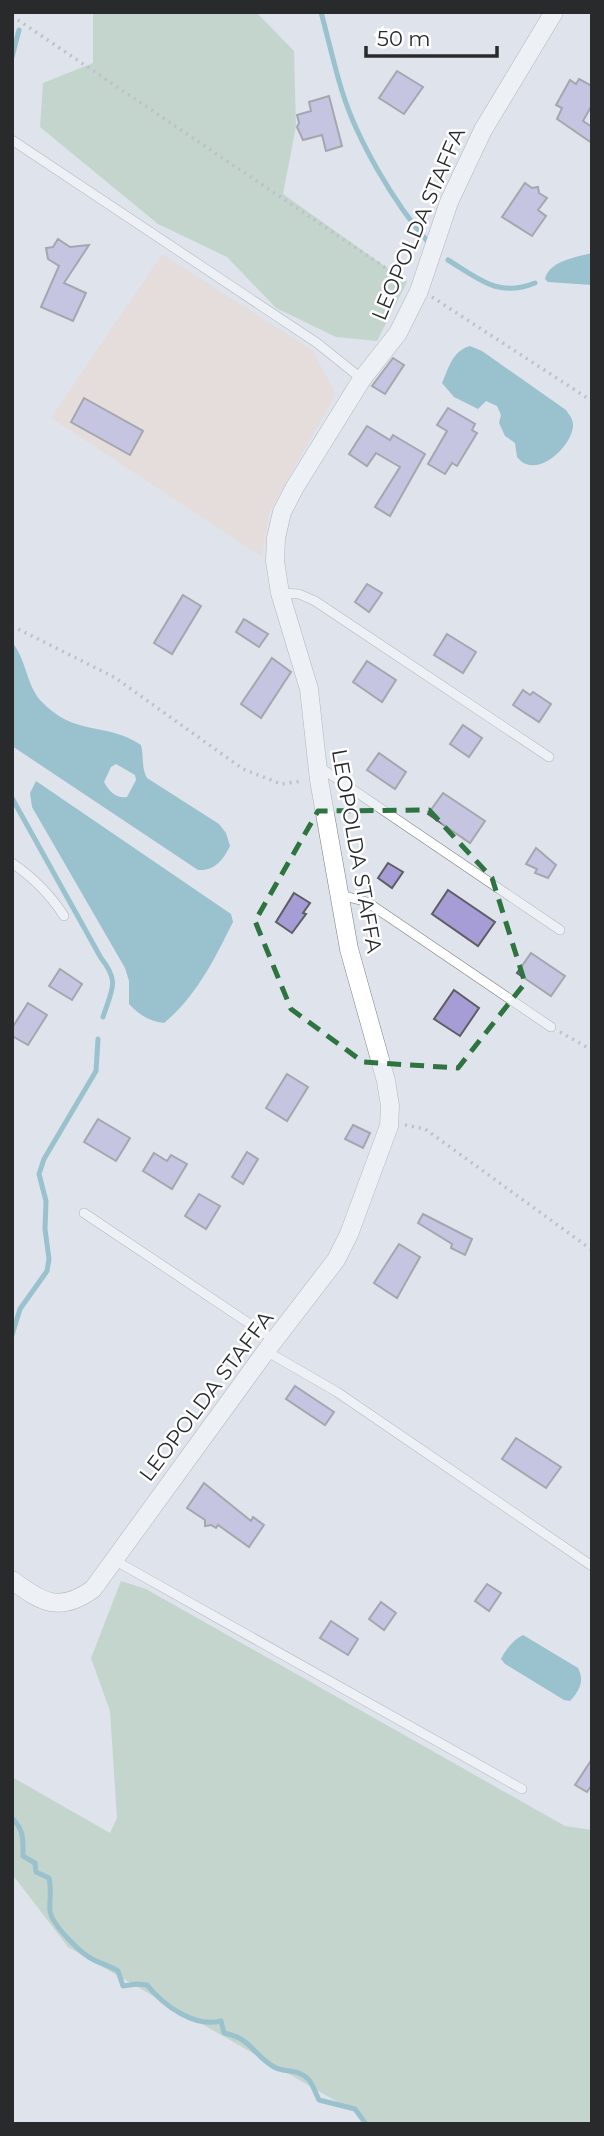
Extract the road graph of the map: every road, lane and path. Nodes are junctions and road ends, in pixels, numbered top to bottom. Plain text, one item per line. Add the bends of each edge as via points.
1 (554, 12) edge
2 (12, 16) edge
3 (12, 140) edge
4 (419, 291) junction
5 (362, 379) junction
6 (592, 401) edge
7 (281, 593) junction
8 (12, 626) edge
9 (549, 757) dead end
10 (319, 773) junction
11 (12, 863) edge
12 (341, 895) junction
13 (64, 916) dead end
14 (560, 930) dead end
15 (551, 1027) joint
16 (592, 1050) edge
17 (389, 1125) junction
18 (84, 1213) dead end
19 (592, 1250) edge
20 (270, 1346) junction
21 (114, 1560) junction
22 (592, 1566) edge
23 (12, 1580) edge
24 (522, 1789) dead end

1 - 4 street, LEOPOLDA STAFFA via 471,154 449,201
2 - 4 path
3 - 5 lane via 317,343
4 - 5 street, LEOPOLDA STAFFA via 398,332
4 - 6 path
5 - 7 street, LEOPOLDA STAFFA via 282,512 275,562
7 - 9 lane via 315,601
7 - 10 street, LEOPOLDA STAFFA via 309,689
8 - 10 path via 114,677 243,769 281,784
10 - 12 street, LEOPOLDA STAFFA
10 - 14 lane
11 - 13 lane via 50,894
12 - 15 lane via 368,902
12 - 17 street, LEOPOLDA STAFFA via 349,949 386,1081
15 - 16 path
17 - 19 path via 425,1129
17 - 20 street, LEOPOLDA STAFFA via 336,1260
18 - 20 lane
20 - 21 street, LEOPOLDA STAFFA
20 - 22 lane
21 - 23 street, LEOPOLDA STAFFA via 93,1589 61,1604 44,1600
21 - 24 lane

